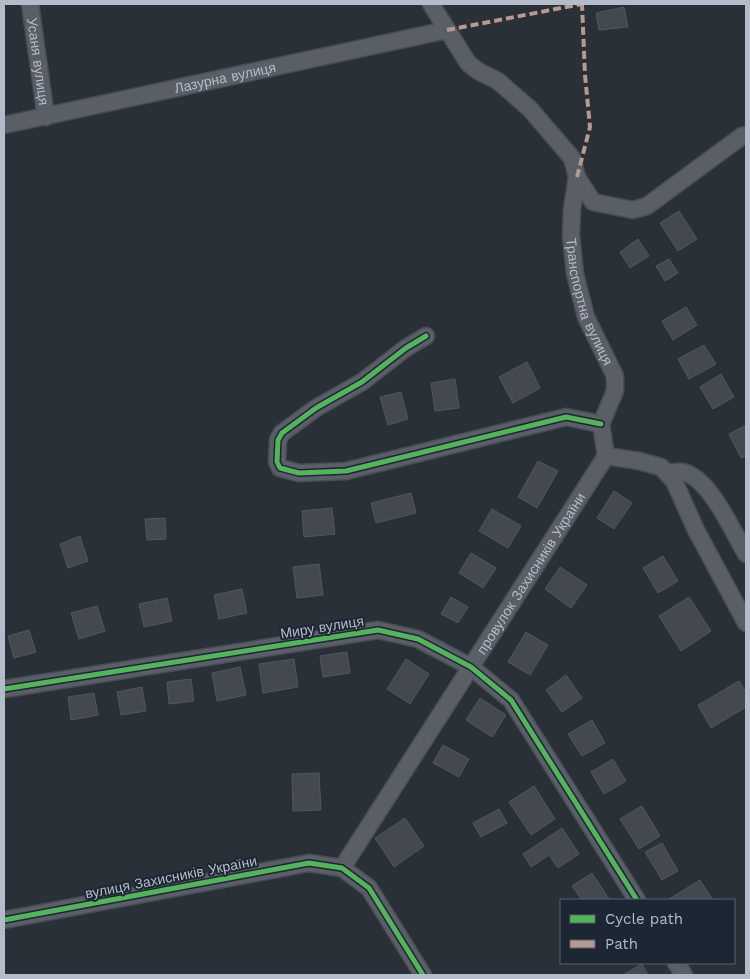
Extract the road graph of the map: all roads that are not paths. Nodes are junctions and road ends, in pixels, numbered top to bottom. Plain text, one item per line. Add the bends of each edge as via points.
1 (30, 4) edge
2 (430, 4) edge
3 (447, 30) junction
4 (46, 118) junction
5 (4, 126) edge
6 (746, 135) edge
7 (577, 177) junction
8 (426, 336) dead end
9 (601, 424) junction
10 (606, 456) junction
11 (667, 473) junction
12 (746, 554) edge
13 (746, 623) edge
14 (471, 667) junction
15 (4, 689) edge
16 (342, 868) junction
17 (636, 899) edge
18 (4, 920) edge
19 (677, 964) edge
20 (423, 975) edge
21 (684, 975) edge

1 - 4 street, Усаня вулиця
2 - 3 street
3 - 4 street, Лазурна вулиця
3 - 7 street via 468,63 498,81 530,109 572,158
4 - 5 street, Лазурна вулиця
6 - 7 street via 647,206 633,210 593,202
7 - 9 street, Транспортна вулиця via 572,209 575,274 586,316 615,376 615,391
8 - 9 street via 282,433 278,440 277,462 280,468 299,474 346,471 566,417
9 - 10 street
10 - 11 street via 661,467
10 - 14 street, провулок Захисників України
11 - 12 street via 682,472 695,477 711,491
11 - 13 street
14 - 15 street, Миру вулиця via 418,639 378,630
14 - 16 street, провулок Захисників України
14 - 17 street, Миру вулиця via 511,700
16 - 18 street, вулиця Захисників України via 309,862
16 - 20 street via 369,888
19 - 21 street

